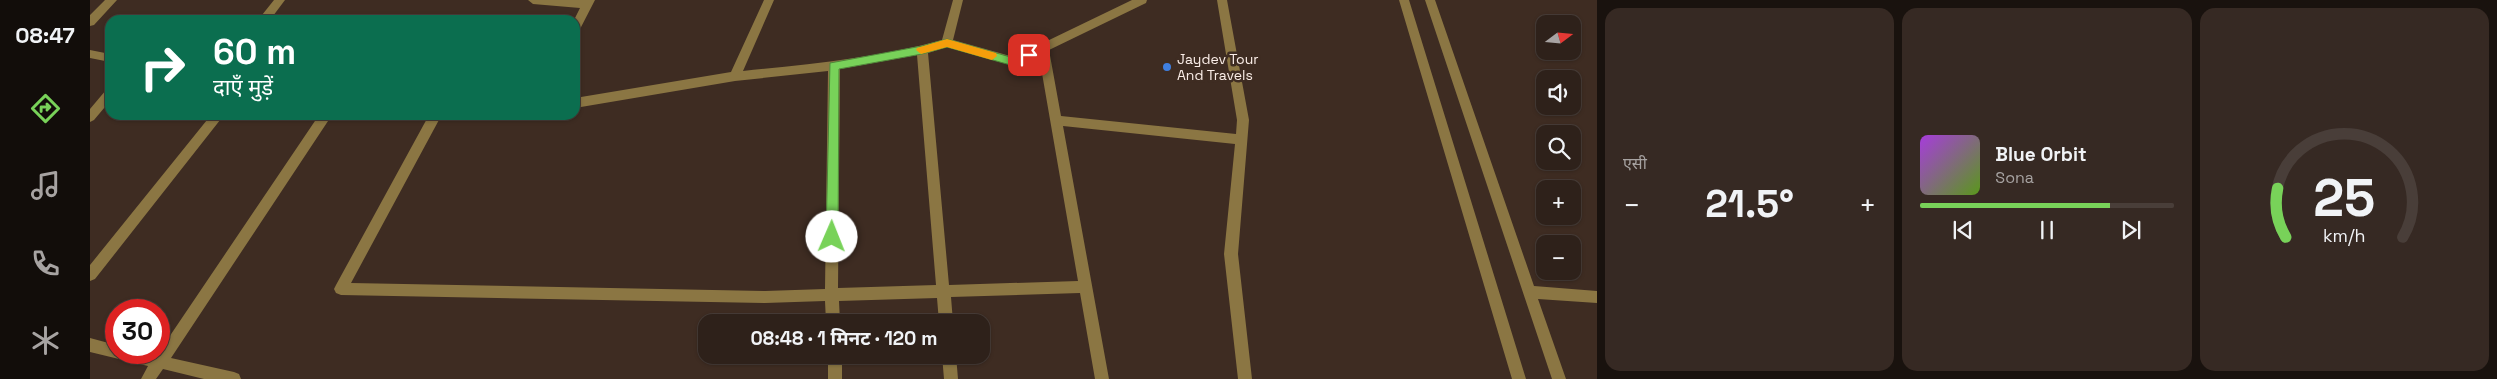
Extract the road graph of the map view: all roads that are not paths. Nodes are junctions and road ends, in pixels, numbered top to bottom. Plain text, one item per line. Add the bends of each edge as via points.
1 (112, 0) edge
2 (280, 0) edge
3 (533, 0) edge
4 (769, 0) edge
5 (958, 0) edge
6 (1142, 0) edge
7 (1222, 0) edge
8 (1404, 0) edge
9 (1430, 0) edge
10 (588, 3) edge
11 (268, 15) edge
12 (580, 18) edge
13 (90, 22) edge
14 (947, 43) junction
15 (1043, 48) junction
16 (922, 50) junction
17 (90, 54) edge
18 (105, 57) edge
19 (834, 66) junction
20 (735, 76) junction
21 (105, 99) edge
22 (580, 102) edge
23 (90, 117) edge
24 (214, 120) edge
25 (323, 120) edge
26 (432, 120) edge
27 (1056, 120) junction
28 (1241, 140) junction
29 (90, 275) edge
30 (1087, 287) junction
31 (943, 292) junction
32 (1530, 292) junction
33 (832, 295) junction
34 (1597, 297) edge
35 (833, 314) edge
36 (945, 314) edge
37 (90, 346) edge
38 (170, 347) edge
39 (105, 349) edge
40 (158, 364) edge
41 (164, 364) edge
42 (834, 364) edge
43 (950, 364) edge
44 (148, 379) edge
45 (234, 379) edge
46 (835, 379) edge
47 (951, 379) edge
48 (1102, 379) edge
49 (1245, 379) edge
50 (1520, 379) edge
51 (1560, 379) edge

1 - 13 street
2 - 11 street
3 - 10 street
4 - 20 street
5 - 14 street
6 - 15 street
7 - 28 street via 1242,120
8 - 50 street
9 - 32 street
10 - 12 street
14 - 15 street via 1014,62
14 - 16 street
15 - 27 street
16 - 19 street
16 - 31 street
17 - 18 street
19 - 20 street
19 - 33 street
20 - 22 street
21 - 23 street
24 - 29 street
25 - 38 street
26 - 33 street via 341,289 765,297
27 - 28 street
27 - 30 street
28 - 49 street via 1231,254
30 - 31 street
30 - 48 street
31 - 33 street
31 - 36 street
32 - 34 street
32 - 51 street
33 - 35 street
37 - 39 street
40 - 44 street
41 - 45 street
42 - 46 street
43 - 47 street

